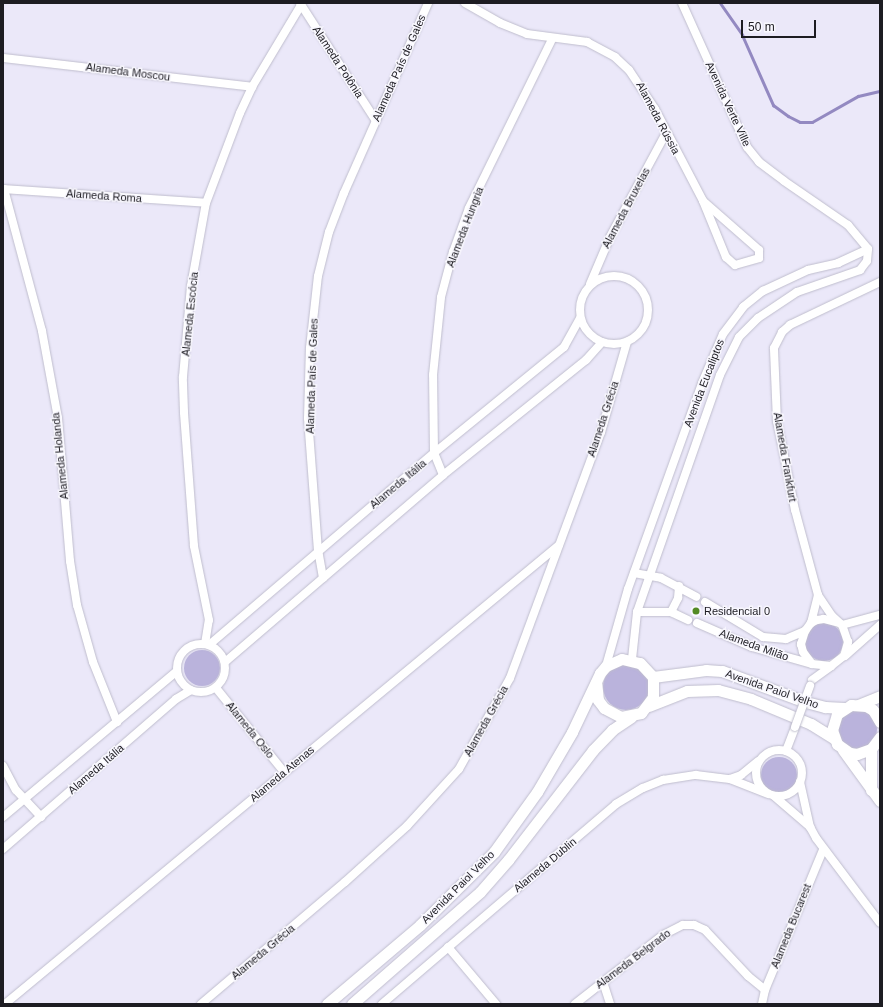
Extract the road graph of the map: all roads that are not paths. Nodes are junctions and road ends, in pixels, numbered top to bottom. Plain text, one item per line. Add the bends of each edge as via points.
1 (428, 3) edge
2 (464, 3) edge
3 (682, 3) edge
4 (301, 4) edge
5 (552, 39) junction
6 (3, 58) edge
7 (252, 86) junction
8 (376, 121) junction
9 (666, 133) junction
10 (3, 189) edge
11 (703, 202) junction
12 (206, 203) junction
13 (868, 249) junction
14 (880, 282) edge
15 (590, 284) junction
16 (580, 318) junction
17 (602, 342) junction
18 (627, 342) junction
19 (434, 453) junction
20 (443, 475) junction
21 (559, 544) junction
22 (318, 551) junction
23 (634, 573) junction
24 (651, 576) junction
25 (323, 578) junction
26 (679, 586) junction
27 (818, 595) junction
28 (696, 597) dead end
29 (705, 602) dead end
30 (637, 612) junction
31 (671, 612) junction
32 (880, 615) edge
33 (688, 620) dead end
34 (697, 623) dead end
35 (811, 623) junction
36 (841, 624) junction
37 (880, 625) edge
38 (805, 631) junction
39 (207, 645) junction
40 (844, 656) junction
41 (632, 660) junction
42 (225, 662) junction
43 (813, 665) junction
44 (606, 666) junction
45 (831, 666) junction
46 (177, 670) junction
47 (653, 677) junction
48 (596, 682) junction
49 (811, 683) junction
50 (216, 688) junction
51 (191, 690) junction
52 (880, 696) edge
53 (858, 705) junction
54 (648, 706) junction
55 (844, 708) junction
56 (632, 717) junction
57 (117, 722) junction
58 (880, 722) edge
59 (833, 738) junction
60 (880, 738) edge
61 (871, 749) junction
62 (786, 750) junction
63 (843, 750) junction
64 (759, 760) junction
65 (3, 766) edge
66 (284, 772) junction
67 (730, 779) junction
68 (800, 782) junction
69 (871, 791) junction
70 (771, 795) junction
71 (24, 799) junction
72 (880, 801) edge
73 (3, 817) edge
74 (41, 817) junction
75 (810, 827) junction
76 (3, 849) edge
77 (823, 850) junction
78 (880, 923) edge
79 (448, 947) junction
80 (604, 982) junction
81 (765, 990) junction
82 (5, 1004) edge
83 (201, 1004) edge
84 (327, 1004) edge
85 (352, 1004) edge
86 (382, 1004) edge
87 (496, 1004) edge
88 (575, 1004) edge
89 (610, 1004) edge
90 (762, 1004) edge

1 - 8 street, Alameda País de Gales
2 - 5 street, Alameda Rússia via 500,23 527,34
3 - 13 street, Avenida Verte Ville via 747,148 759,162 848,225
4 - 7 street, Alameda Escócia
4 - 8 street, Alameda Polônia
5 - 9 street, Alameda Rússia via 586,42 614,57 630,70 642,85
5 - 19 street, Alameda Hungria via 470,208 453,252 441,297 435,336 432,375
6 - 7 street, Alameda Moscou
7 - 12 street, Alameda Escócia
8 - 22 street, Alameda País de Gales via 329,232 318,276 310,348 308,418
9 - 11 street, Alameda Rússia
9 - 15 street, Alameda Bruxelas via 610,237
10 - 12 street, Alameda Roma
10 - 57 street, Alameda Holanda via 42,331 58,418 70,561 77,605 93,662
11 - 11 street, Alameda Rússia via 759,250 759,258 739,264 728,260
12 - 39 street, Alameda Escócia via 191,286 183,377 194,546 209,620
13 - 23 street, Avenida Eucaliptos via 838,264 808,270 781,281 763,291 733,318 715,348
13 - 24 street, Avenida Eucaliptos via 867,261 860,270 797,292 758,318 739,337 720,375
14 - 27 street, Alameda Frankfurt via 790,325 782,332 774,348 777,421 795,510
15 - 16 street via 580,301
15 - 18 street via 600,278 621,276 640,287 648,307 648,318 643,328
16 - 17 street via 588,333
16 - 19 street, Alameda Itália via 564,347
17 - 18 street
17 - 20 street, Alameda Itália via 586,360
18 - 21 street, Alameda Grécia via 601,432
19 - 20 street, Alameda Hungria
19 - 22 street, Alameda Itália
20 - 25 street, Alameda Itália
21 - 66 street, Alameda Atenas
21 - 83 street, Alameda Grécia via 510,678 459,769 438,795 396,836
22 - 25 street, Alameda País de Gales
22 - 39 street, Alameda Itália
23 - 24 street
23 - 44 street, Avenida Eucaliptos
24 - 26 street
24 - 30 street, Avenida Eucaliptos
25 - 42 street, Alameda Itália
26 - 28 street
26 - 31 street
27 - 35 street, Alameda Frankfurt
27 - 36 street, Alameda Frankfurt via 827,610
29 - 38 street, Alameda Milão via 763,637 786,639
30 - 31 street
30 - 41 street, Avenida Eucaliptos
31 - 33 street
32 - 36 street
34 - 43 street, Alameda Milão via 752,647
35 - 36 street via 824,619
35 - 38 street
36 - 40 street via 848,642
37 - 40 street
38 - 43 street via 803,652
39 - 42 street via 216,649
39 - 46 street via 192,646 182,653
40 - 45 street
41 - 44 main road via 613,661
41 - 47 main road via 647,669
42 - 50 street via 224,676
43 - 45 street
43 - 49 street
44 - 48 main road, Avenida Paiol Velho
45 - 49 street
46 - 51 street via 182,682
46 - 57 street, Alameda Itália
47 - 54 main road via 653,697
47 - 55 main road, Avenida Paiol Velho via 706,670 722,671 806,702
48 - 56 main road via 598,700 604,708 612,714
48 - 84 main road, Avenida Paiol Velho via 572,732 537,792 494,852 420,925
49 - 62 street, bridge
50 - 51 street via 204,692
50 - 66 street, Alameda Oslo
51 - 74 street, Alameda Itália via 176,699
52 - 53 main road, Avenida Paiol Velho
53 - 55 main road, Avenida Paiol Velho
53 - 58 main road via 872,710
54 - 56 main road, Avenida Paiol Velho
54 - 59 main road, Avenida Paiol Velho via 687,691 718,690 751,699 812,724
55 - 59 main road via 833,721
56 - 85 main road, Avenida Paiol Velho via 612,730 593,750 480,892
57 - 71 street, Alameda Itália
59 - 63 main road, Avenida Paiol Velho
60 - 61 main road
61 - 63 main road via 857,754
61 - 69 main road
62 - 64 street via 774,750
62 - 68 street via 798,760 801,767
63 - 69 main road, Avenida Paiol Velho
64 - 67 street via 741,775
64 - 70 street via 755,775 762,789
65 - 71 street via 8,780
66 - 82 street, Alameda Atenas
67 - 70 street, Alameda Dublin
67 - 79 street, Alameda Dublin via 696,775 677,777 644,788 616,804
68 - 70 street via 787,795
68 - 75 street
69 - 72 main road, Avenida Paiol Velho
70 - 75 street
71 - 73 street, Alameda Itália
71 - 74 street
74 - 76 street, Alameda Itália
75 - 77 street
77 - 78 street
77 - 81 street, Alameda Bucarest
79 - 86 street, Alameda Dublin
79 - 87 street
80 - 81 street, Alameda Belgrado via 672,929 694,925 705,930 740,968
80 - 88 street, Alameda Belgrado
80 - 89 street
81 - 90 street, Alameda Bucarest

